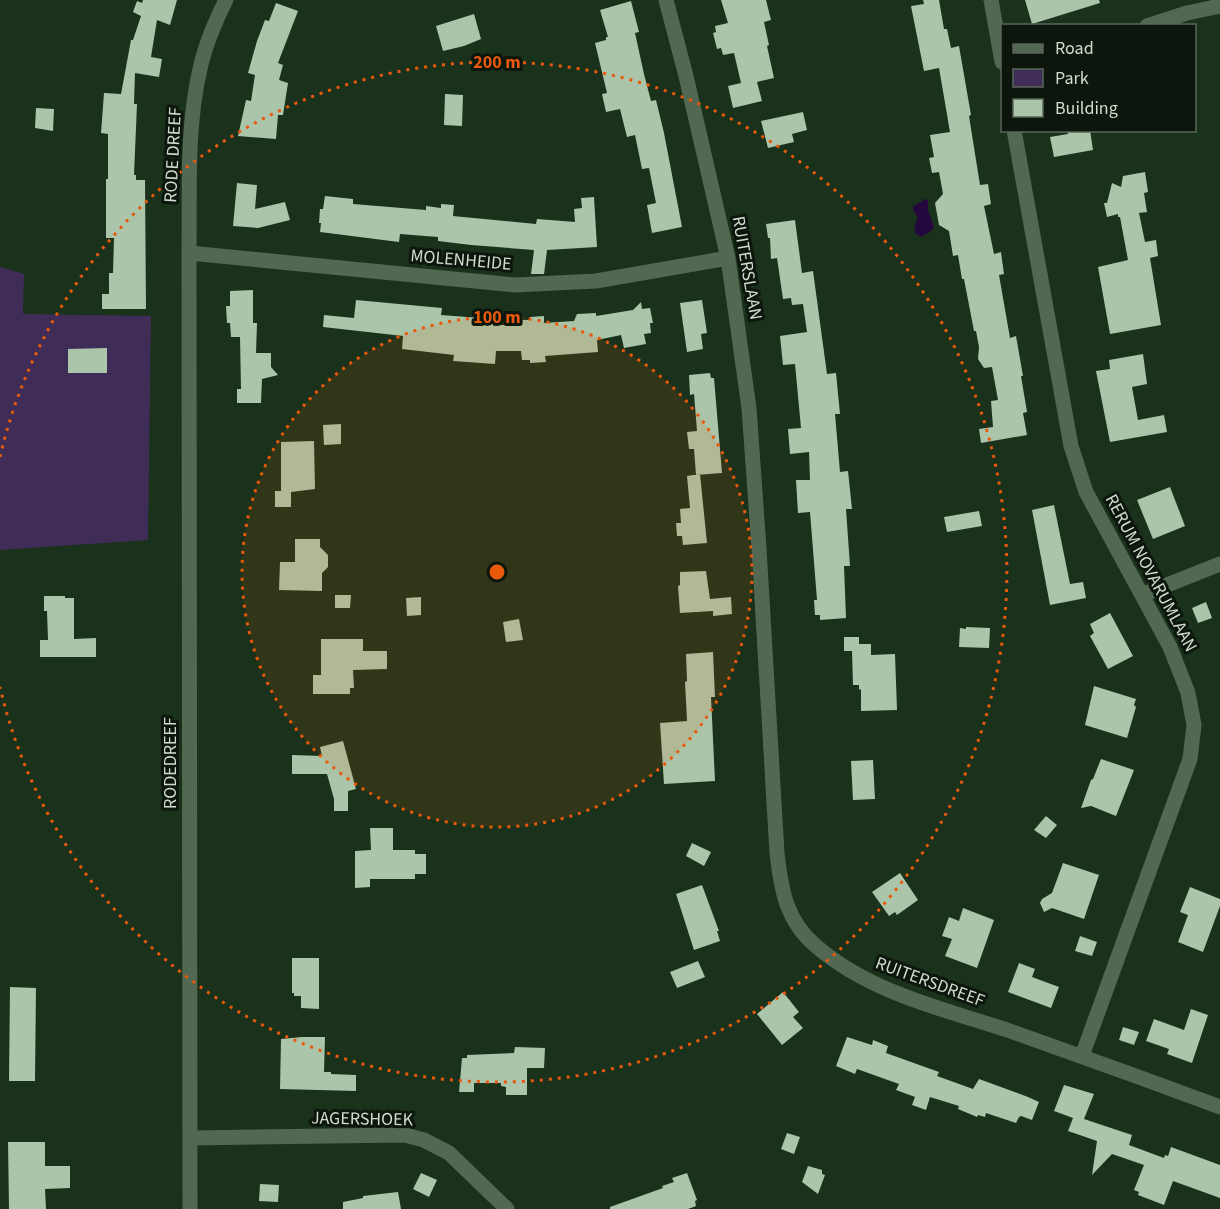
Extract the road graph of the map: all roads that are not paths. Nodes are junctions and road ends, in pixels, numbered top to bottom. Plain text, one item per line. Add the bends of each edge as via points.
1 (226, 0) edge
2 (666, 0) edge
3 (991, 0) edge
4 (1220, 6) edge
5 (1153, 24) edge
6 (1001, 56) edge
7 (1014, 132) edge
8 (189, 253) junction
9 (728, 258) junction
10 (189, 316) joint
11 (759, 548) joint
12 (1220, 564) edge
13 (1142, 595) junction
14 (1082, 1056) junction
15 (1220, 1107) edge
16 (190, 1138) junction
17 (190, 1209) edge
18 (507, 1209) edge

1 - 8 street, RODE DREEF via 200,69 192,118
2 - 9 street, RUITERSLAAN
3 - 6 street
4 - 5 street
7 - 13 street, RERUM NOVARUMLAAN via 1071,446 1086,492
8 - 9 street, MOLENHEIDE via 515,285 596,281
8 - 10 street, RODE DREEF
9 - 11 street, RUITERSLAAN via 749,408
10 - 16 street, RODEDREEF
11 - 14 street, RUITERSDREEF via 777,853 782,893 794,921 814,945 877,986
12 - 13 street
13 - 14 street, RERUM NOVARUMLAAN via 1170,647 1188,693 1194,725 1190,759
14 - 15 street, RUITERSDREEF
16 - 17 street, RODEDREEF
16 - 18 street, JAGERSHOEK via 405,1135 449,1153

